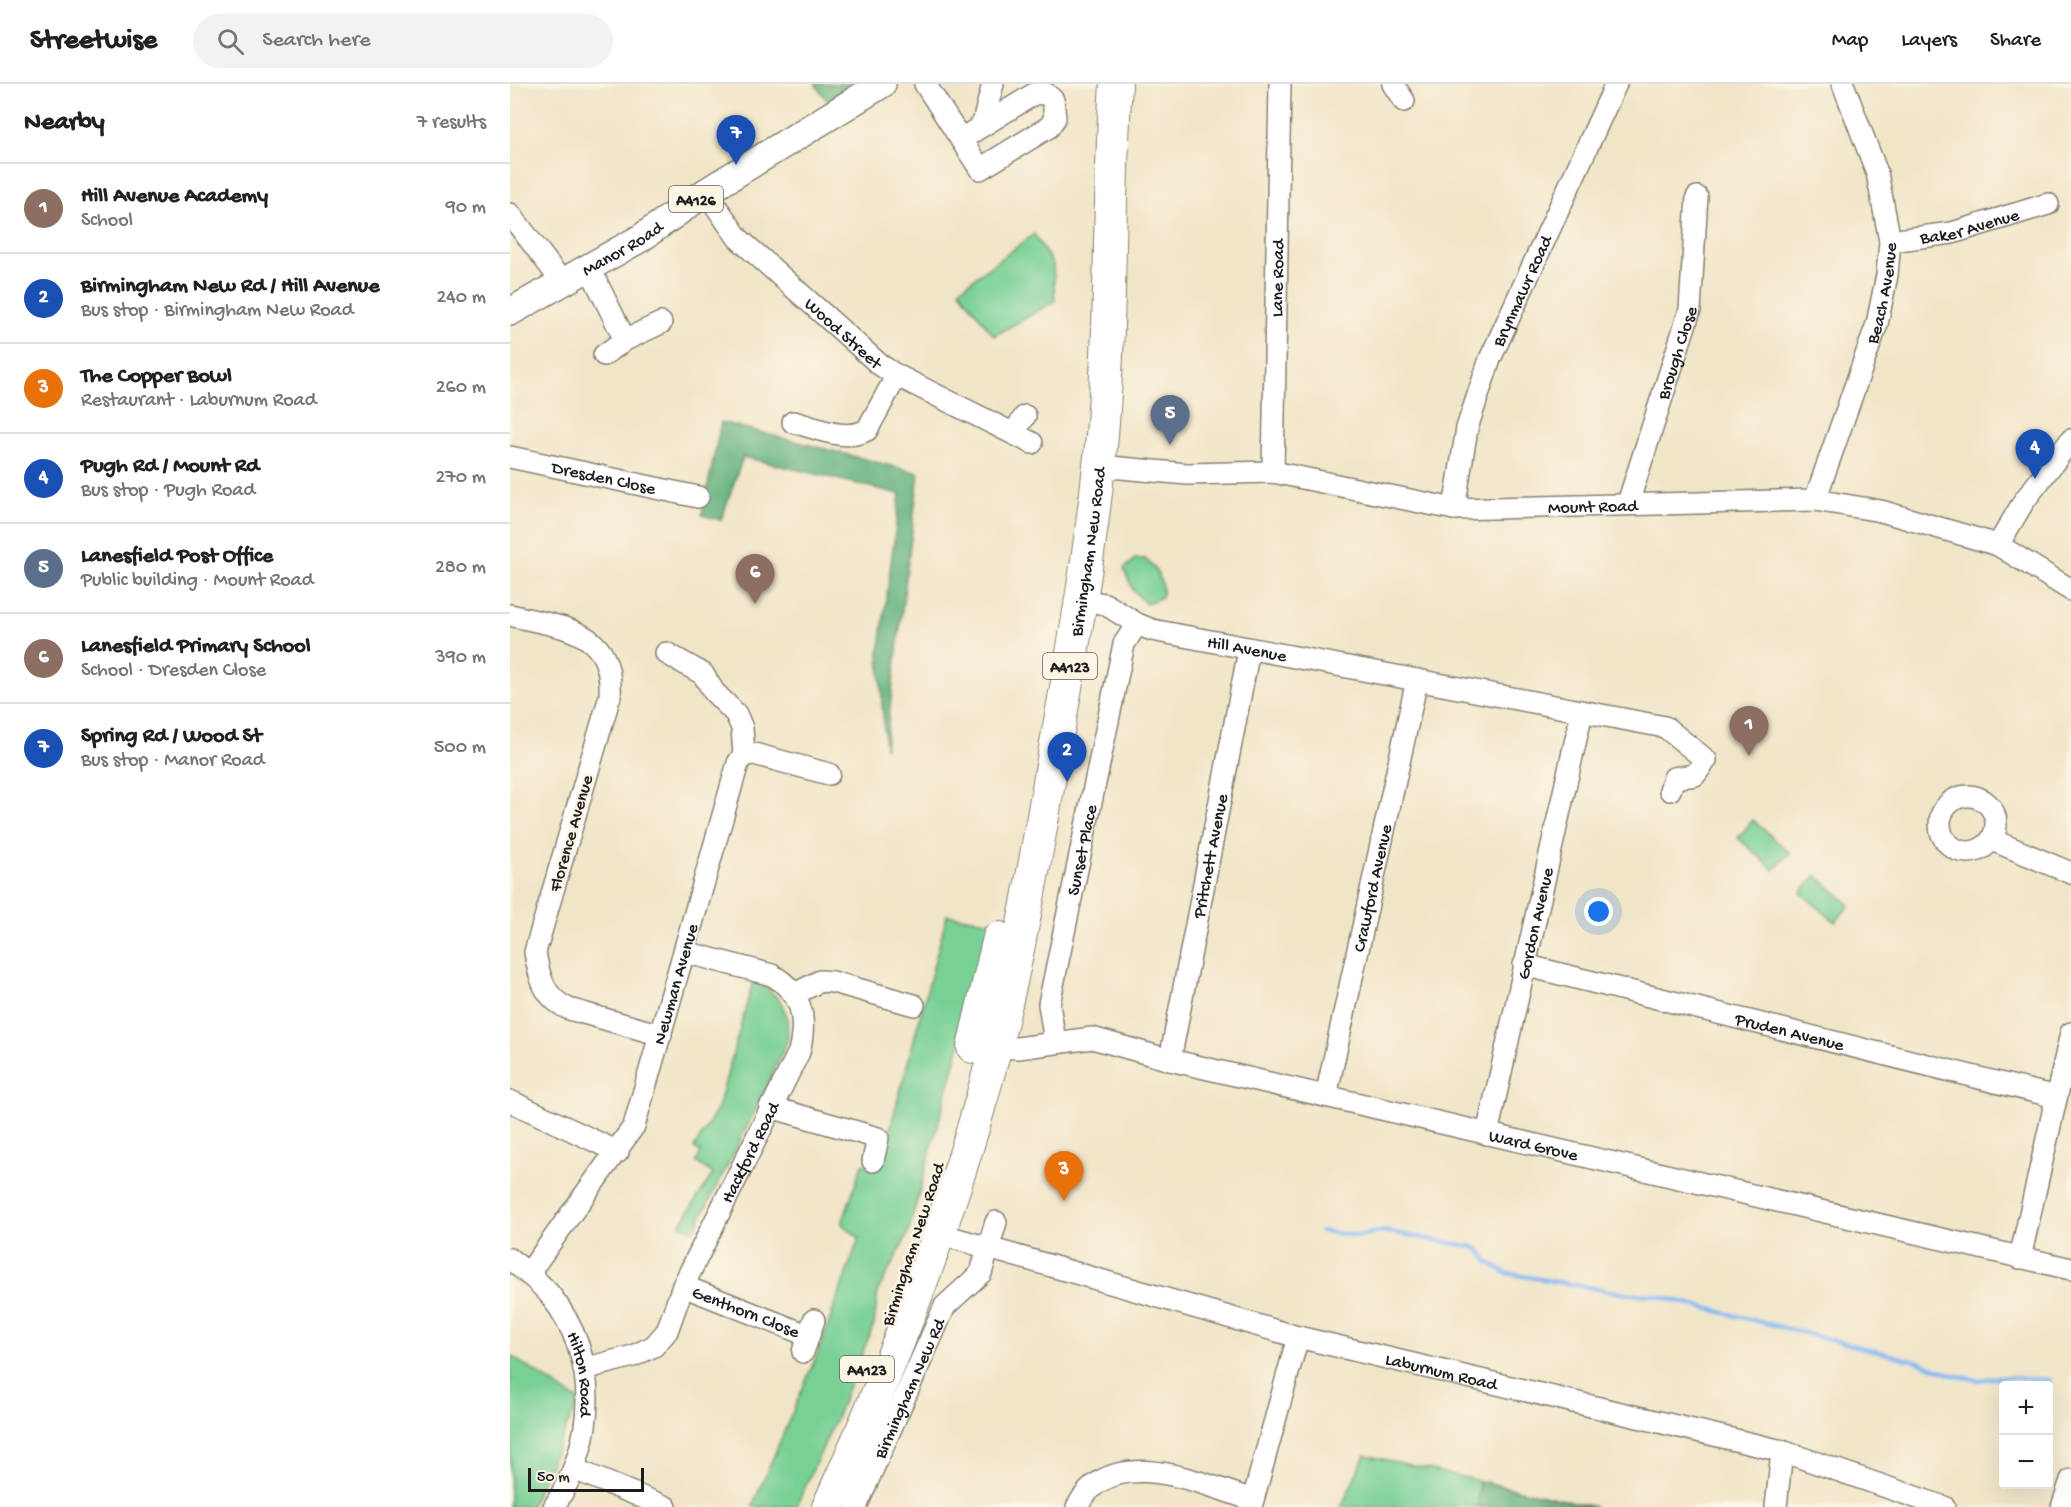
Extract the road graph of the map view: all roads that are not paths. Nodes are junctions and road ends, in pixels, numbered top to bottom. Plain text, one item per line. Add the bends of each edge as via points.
1 (882, 84) edge
2 (925, 84) edge
3 (993, 84) edge
4 (1096, 84) edge
5 (1116, 84) edge
6 (1280, 84) edge
7 (1616, 84) edge
8 (1843, 84) edge
9 (1057, 92) edge
10 (982, 126) junction
11 (961, 140) junction
12 (706, 192) junction
13 (1697, 197) dead end
14 (2048, 204) dead end
15 (510, 214) edge
16 (1890, 241) junction
17 (590, 269) junction
18 (563, 284) junction
19 (510, 312) edge
20 (661, 323) dead end
21 (625, 340) junction
22 (604, 355) dead end
23 (897, 375) junction
24 (793, 422) dead end
25 (1024, 430) dead end
26 (2071, 440) edge
27 (510, 457) edge
28 (1090, 465) junction
29 (1273, 472) junction
30 (698, 497) dead end
31 (1815, 500) junction
32 (1628, 503) junction
33 (1454, 509) junction
34 (1998, 545) junction
35 (2071, 590) edge
36 (1082, 600) junction
37 (510, 615) edge
38 (1137, 624) junction
39 (1249, 650) junction
40 (666, 653) dead end
41 (1417, 680) junction
42 (1582, 712) junction
43 (1671, 732) junction
44 (744, 755) junction
45 (830, 774) dead end
46 (1992, 840) dead end
47 (2071, 873) edge
48 (686, 952) junction
49 (1524, 965) junction
50 (795, 994) junction
51 (914, 1005) dead end
52 (2071, 1033) edge
53 (661, 1035) junction
54 (1055, 1042) junction
55 (985, 1045) junction
56 (1170, 1060) junction
57 (1326, 1096) junction
58 (2056, 1097) junction
59 (510, 1101) edge
60 (770, 1107) junction
61 (1487, 1134) junction
62 (618, 1152) junction
63 (873, 1161) dead end
64 (996, 1222) dead end
65 (930, 1232) junction
66 (989, 1248) junction
67 (2020, 1258) junction
68 (510, 1259) edge
69 (2071, 1269) edge
70 (528, 1274) junction
71 (683, 1286) junction
72 (808, 1336) dead end
73 (1298, 1336) junction
74 (584, 1369) junction
75 (1782, 1451) junction
76 (574, 1469) junction
77 (2071, 1480) edge
78 (1252, 1504) edge
79 (554, 1507) edge
80 (666, 1507) edge
81 (807, 1507) edge
82 (828, 1507) edge
83 (856, 1507) edge
84 (1077, 1507) edge
85 (1776, 1507) edge
86 (1944, 1507) edge
87 (2062, 1507) edge

1 - 12 main road, Manor Road / A4126
2 - 11 street
3 - 10 street
4 - 28 highway, Birmingham New Road / A4123 via 1086,405
5 - 28 highway, Birmingham New Road / A4123 via 1110,170 1108,337
6 - 29 street, Lane Road
7 - 33 street, Brynmawr Road via 1490,359 1467,428
8 - 16 street, Beach Avenue via 1877,173
9 - 10 street via 1034,94
9 - 11 street via 1055,118 1049,127 980,169
10 - 11 street
12 - 17 main road, Manor Road / A4126
12 - 23 street, Wood Street via 738,238 868,355
13 - 32 street, Brough Close via 1690,310
14 - 16 street, Baker Avenue via 1952,233
15 - 18 street
16 - 31 street, Beach Avenue via 1877,324
17 - 18 main road, Manor Road / A4126
17 - 21 street
18 - 19 main road, Manor Road / A4126
20 - 21 street
21 - 22 street
23 - 24 street via 867,430 858,435 847,436
23 - 25 street, Wood Street
26 - 34 street via 2024,501
27 - 30 street, Dresden Close
28 - 29 street, Mount Road via 1187,474
28 - 36 highway, Birmingham New Road / A4123
28 - 55 highway, Birmingham New Road / A4123 via 1001,929
29 - 33 street, Mount Road
31 - 32 street, Mount Road
31 - 34 street, Mount Road via 1881,511
32 - 33 street, Mount Road
34 - 35 street, Mount Road
36 - 38 street, Hill Avenue via 1105,604
36 - 55 highway, Birmingham New Road / A4123 via 1029,897
37 - 53 street, Florence Avenue via 585,636 604,655 611,676 610,696 535,952 543,984 556,1003 569,1009
38 - 39 street, Hill Avenue
38 - 54 street, Sunset Place via 1124,644 1049,1004
39 - 41 street, Hill Avenue
39 - 56 street, Pritchett Avenue
40 - 44 street via 703,674 736,714 742,728
41 - 42 street, Hill Avenue
41 - 57 street, Crawford Avenue
42 - 43 street, Hill Avenue
42 - 49 street, Gordon Avenue
43 - 43 street via 1706,760 1695,775 1672,784
44 - 45 street via 754,754
44 - 48 street, Newman Avenue via 738,763
46 - 47 street
48 - 50 street via 772,975
48 - 53 street, Newman Avenue
49 - 58 street, Pruden Avenue
49 - 61 street, Gordon Avenue
50 - 51 street via 820,981 833,982
50 - 60 street, Hackford Road via 804,1018 804,1033 799,1052
52 - 58 street
53 - 62 street, Newman Avenue via 634,1126
54 - 55 street, Ward Grove via 1018,1048
54 - 56 street, Ward Grove via 1092,1038
55 - 65 highway, Birmingham New Road / A4123
56 - 57 street, Ward Grove
57 - 61 street, Ward Grove
58 - 67 street
59 - 62 street
60 - 63 street via 878,1138
60 - 71 street, Hackford Road
61 - 67 street, Ward Grove
62 - 70 street, Newman Avenue
64 - 66 street, Birmingham New Rd
65 - 66 street, Laburnum Road
65 - 81 highway, Birmingham New Road / A4123
65 - 82 highway, Birmingham New Road / A4123 via 916,1300
66 - 73 street, Laburnum Road
66 - 83 street, Birmingham New Rd via 981,1273 945,1306
67 - 69 street, Ward Grove
68 - 70 street, Hilton Road
70 - 74 street, Hilton Road via 551,1295 566,1320
71 - 72 street, Genthorn Close
71 - 74 street, Hackford Road via 667,1331 654,1346
73 - 75 street, Laburnum Road
73 - 78 street
74 - 76 street, Hilton Road via 587,1425
75 - 85 street
75 - 86 street, Laburnum Road
76 - 79 street, Hilton Road
76 - 80 street
77 - 87 street
78 - 84 street via 1143,1469 1118,1473 1094,1486

